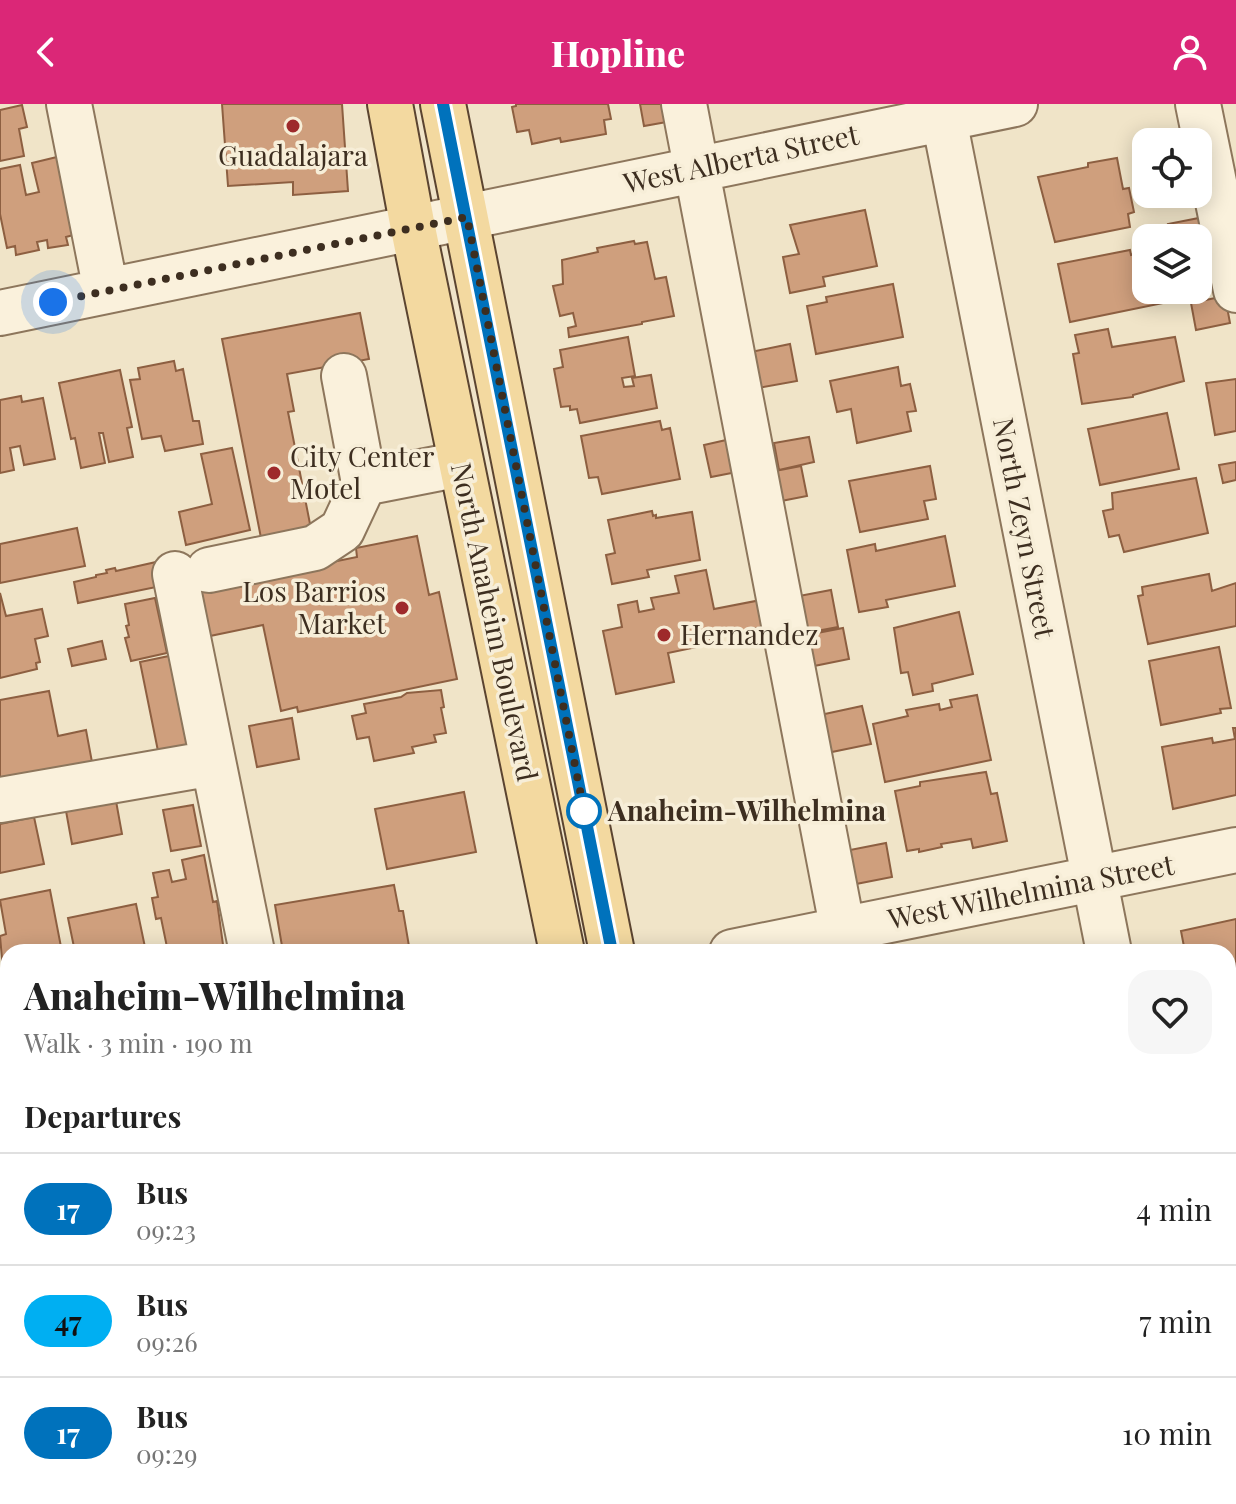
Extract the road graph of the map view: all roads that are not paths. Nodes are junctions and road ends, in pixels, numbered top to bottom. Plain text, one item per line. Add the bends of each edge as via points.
1 (69, 104) edge
2 (390, 104) edge
3 (443, 104) edge
4 (684, 104) edge
5 (1015, 104) edge
6 (1198, 104) edge
7 (942, 111) edge
8 (696, 168) junction
9 (467, 217) junction
10 (413, 228) junction
11 (1236, 290) edge
12 (106, 291) junction
13 (0, 313) edge
14 (344, 376) dead end
15 (461, 464) junction
16 (364, 483) junction
17 (213, 763) junction
18 (0, 800) edge
19 (1236, 850) edge
20 (1093, 880) junction
21 (844, 941) edge
22 (250, 944) edge
23 (560, 944) edge
24 (610, 944) edge
25 (813, 944) edge
26 (1107, 944) edge

1 - 12 street
2 - 10 main road, North Anaheim Boulevard
3 - 9 main road, North Anaheim Boulevard
4 - 8 street
5 - 7 street, West Alberta Street
6 - 11 street
7 - 8 street, West Alberta Street
7 - 20 street, North Zeyn Street
8 - 9 street, West Alberta Street
8 - 21 street
9 - 10 street, West Alberta Street
9 - 24 main road, North Anaheim Boulevard
10 - 12 street, West Alberta Street
10 - 15 main road, North Anaheim Boulevard
12 - 13 street, West Alberta Street
14 - 16 street
15 - 16 street
15 - 23 main road, North Anaheim Boulevard
16 - 17 street via 342,530 315,548 192,572
17 - 18 street
17 - 22 street
19 - 20 street, West Wilhelmina Street
20 - 21 street, West Wilhelmina Street
20 - 26 street, North Zeyn Street
21 - 25 street, West Wilhelmina Street

